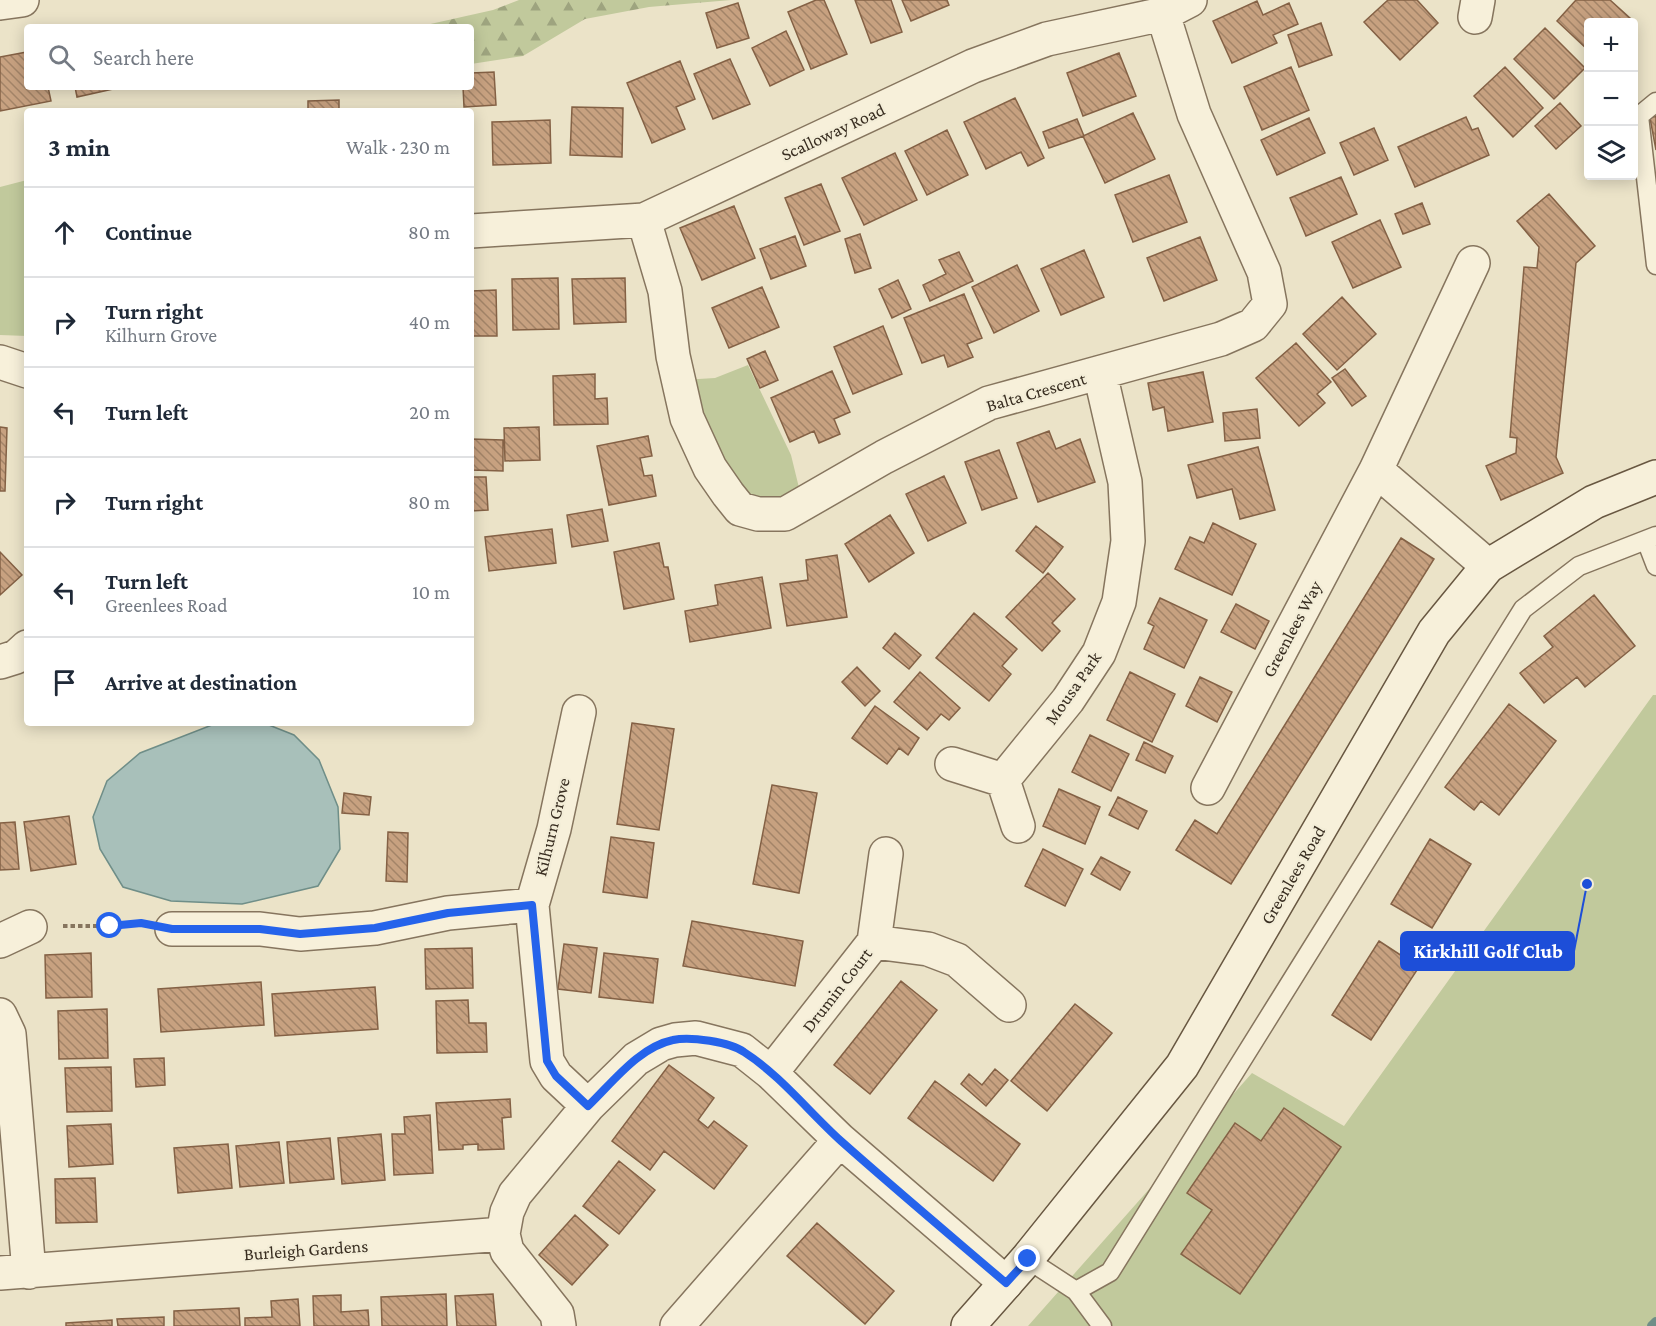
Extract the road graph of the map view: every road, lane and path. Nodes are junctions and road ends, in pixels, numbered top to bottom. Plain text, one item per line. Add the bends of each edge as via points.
1 (22, 0) edge
2 (0, 3) edge
3 (1176, 7) edge
4 (1656, 102) edge
5 (644, 220) junction
6 (474, 231) edge
7 (1473, 262) dead end
8 (1656, 265) edge
9 (0, 362) edge
10 (24, 370) edge
11 (1100, 373) junction
12 (1376, 470) junction
13 (1656, 477) edge
14 (1651, 538) edge
15 (1488, 566) junction
16 (1656, 566) edge
17 (24, 650) edge
18 (0, 662) edge
19 (579, 712) dead end
20 (952, 764) dead end
21 (1003, 780) junction
22 (1208, 788) dead end
23 (1018, 826) dead end
24 (886, 854) dead end
25 (532, 905) junction
26 (30, 927) joint
27 (172, 929) joint
28 (0, 941) edge
29 (874, 942) junction
30 (1009, 1005) dead end
31 (0, 1015) edge
32 (771, 1073) junction
33 (588, 1106) junction
34 (840, 1140) junction
35 (503, 1234) junction
36 (1028, 1259) junction
37 (14, 1272) edge
38 (1006, 1283) junction
39 (1076, 1291) junction
40 (559, 1326) edge
41 (677, 1326) edge
42 (968, 1326) edge
43 (1102, 1326) edge

1 - 2 street
3 - 5 street, Scalloway Road via 1047,39 973,66
3 - 11 street, Balta Crescent via 1194,114 1264,272 1270,304 1253,325 1221,339
4 - 8 lane via 1639,116
5 - 6 street, Scalloway Road
5 - 11 street, Balta Crescent via 665,291 673,356 687,418 710,468 740,509 785,514 989,403
7 - 12 street, Greenlees Way
9 - 10 street
11 - 21 street, Mousa Park via 1125,482 1128,541 1119,602 1099,653 1068,700
12 - 15 street
12 - 22 street, Greenlees Way
13 - 15 street, Greenlees Road via 1594,502
14 - 16 lane
14 - 39 lane via 1579,566 1523,609 1110,1272
15 - 36 street, Greenlees Road via 1434,632 1182,1066
17 - 18 street
19 - 25 street, Kilhurn Grove via 554,829
20 - 21 street
21 - 23 street
24 - 29 street
25 - 27 street via 448,913 375,928 300,934 260,929
25 - 33 street, Kilhurn Grove via 547,1061 556,1076
26 - 27 path via 141,923
26 - 28 street
29 - 30 street, Drumin Court via 928,949 957,960
29 - 32 street, Drumin Court
31 - 37 street via 9,1035
32 - 33 street via 742,1050 696,1038 675,1040 636,1059
32 - 34 street
33 - 35 street via 515,1194
34 - 38 street
34 - 41 street
35 - 37 street, Burleigh Gardens
35 - 40 street via 507,1251 557,1314
36 - 38 street, Greenlees Road
36 - 39 lane
38 - 42 street, Greenlees Road
39 - 43 lane

